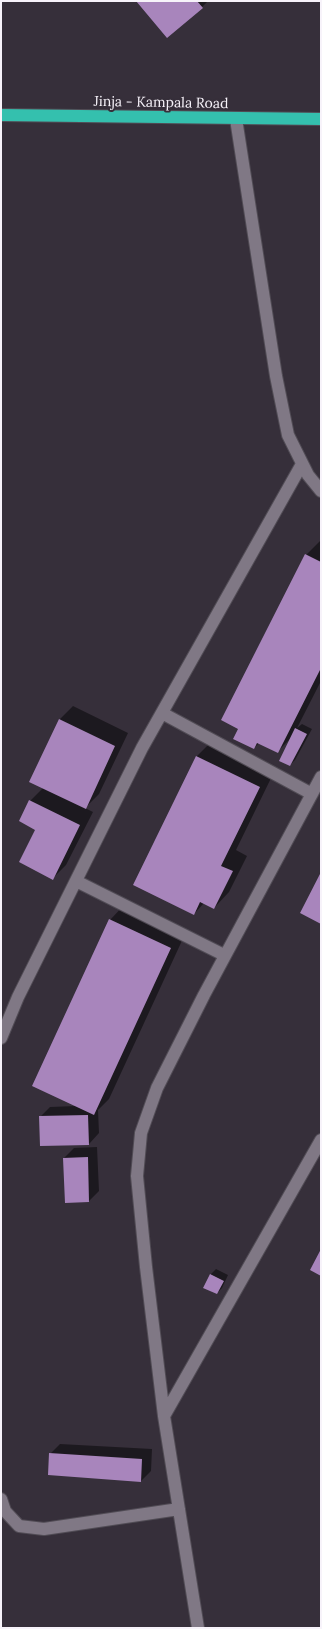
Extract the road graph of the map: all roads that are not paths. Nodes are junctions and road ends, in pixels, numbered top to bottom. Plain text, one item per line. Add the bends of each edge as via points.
1 (1, 115) edge
2 (236, 119) junction
3 (321, 119) edge
4 (302, 464) junction
5 (321, 490) edge
6 (162, 712) junction
7 (321, 777) edge
8 (312, 794) junction
9 (76, 881) junction
10 (224, 955) junction
11 (1, 1038) edge
12 (321, 1140) edge
13 (164, 1416) junction
14 (1, 1499) edge
15 (179, 1509) junction
16 (198, 1628) edge

1 - 2 highway, Jinja - Kampala Road
2 - 3 highway, Jinja - Kampala Road
2 - 4 lane via 276,376 288,435
4 - 5 lane
4 - 6 lane
6 - 8 lane
6 - 9 lane
7 - 8 lane
8 - 10 lane
9 - 10 lane
9 - 11 lane via 18,997
10 - 13 lane via 157,1088 142,1133 137,1176
12 - 13 lane
13 - 15 lane
14 - 15 lane via 5,1511 19,1526 44,1529
15 - 16 lane

